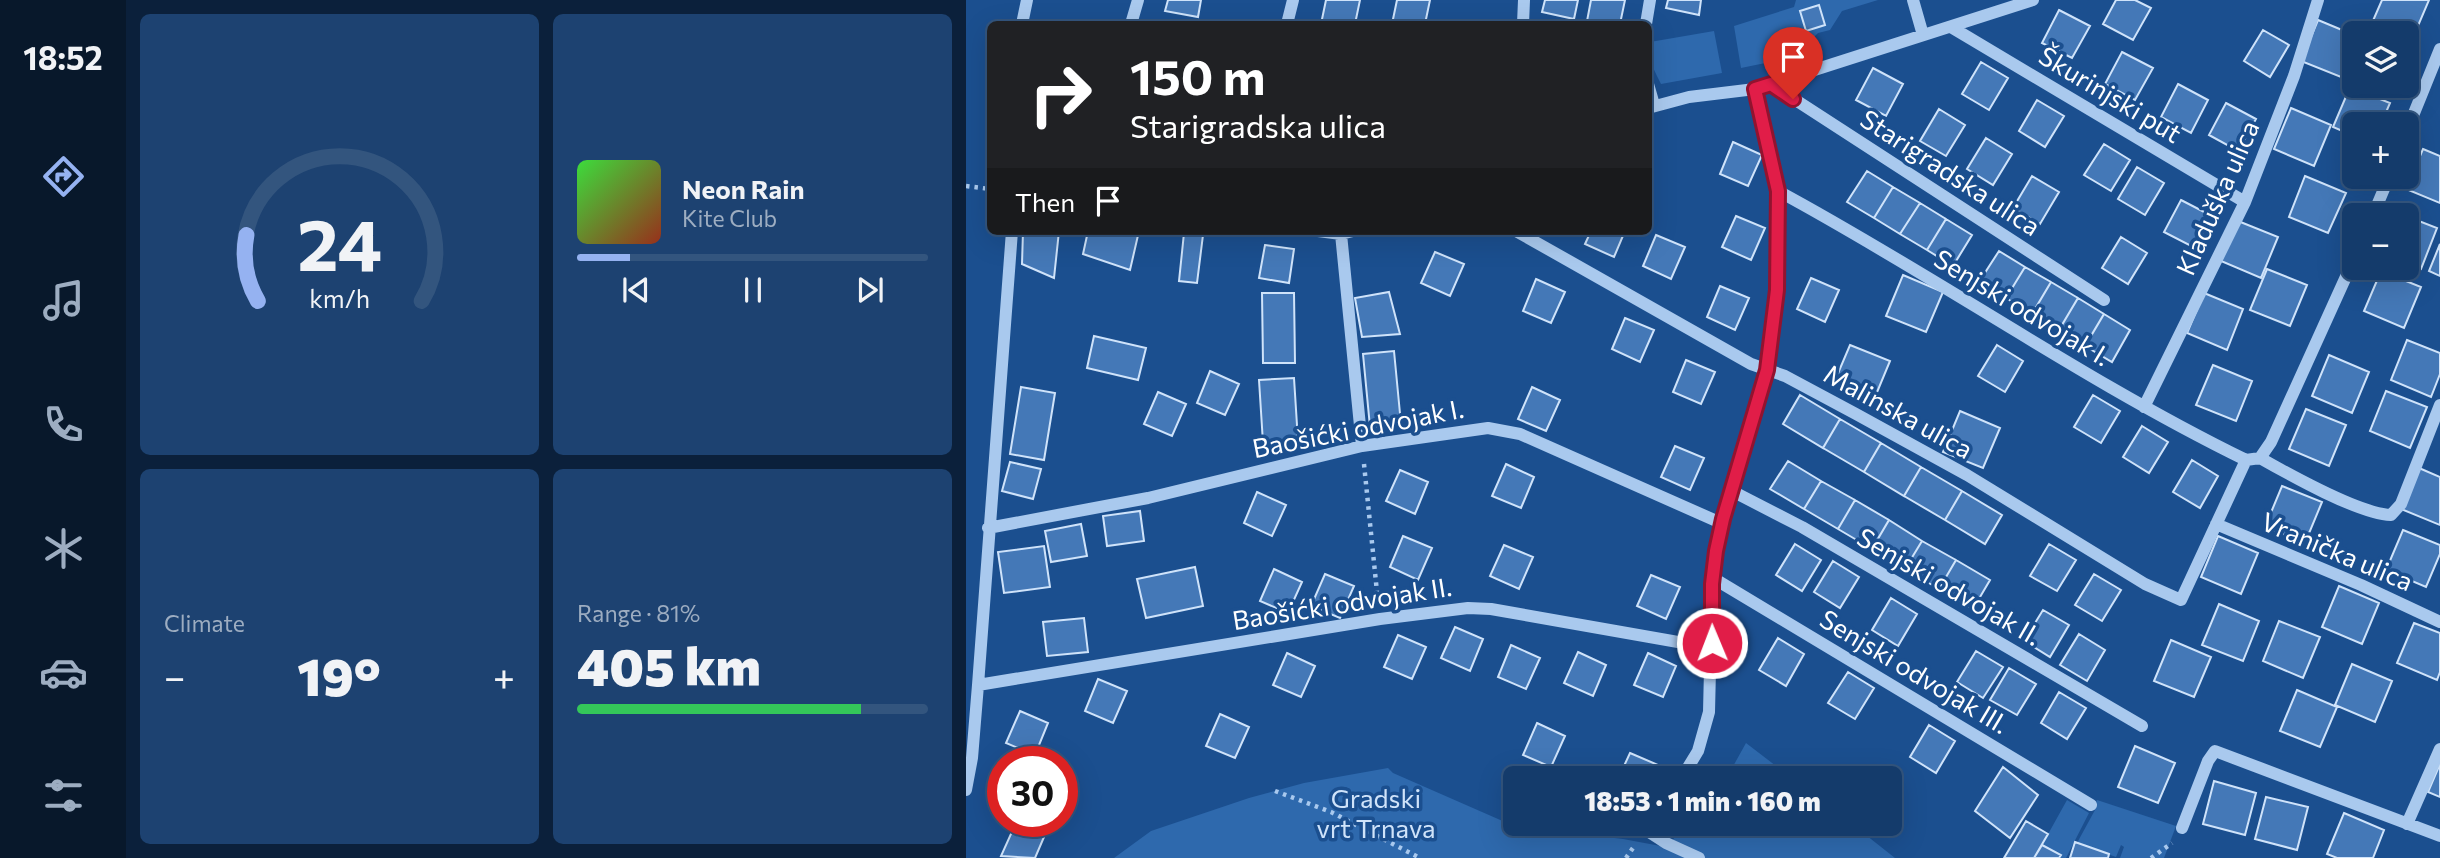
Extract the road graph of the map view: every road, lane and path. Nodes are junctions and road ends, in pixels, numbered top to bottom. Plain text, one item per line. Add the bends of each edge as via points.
1 (1027, 0) edge
2 (1138, 0) edge
3 (1293, 0) edge
4 (1524, 0) edge
5 (1650, 0) edge
6 (1913, 0) edge
7 (2032, 0) edge
8 (2319, 0) edge
9 (1023, 21) edge
10 (1132, 21) edge
11 (1288, 21) edge
12 (1524, 21) edge
13 (1646, 21) edge
14 (1951, 27) junction
15 (1923, 35) junction
16 (2440, 49) edge
17 (1771, 84) junction
18 (1755, 89) junction
19 (1652, 107) edge
20 (2414, 112) edge
21 (966, 186) edge
22 (987, 189) edge
23 (1778, 191) junction
24 (2245, 202) junction
25 (1012, 235) edge
26 (1347, 235) edge
27 (1523, 235) edge
28 (2344, 280) edge
29 (2104, 300) dead end
30 (1767, 370) junction
31 (2440, 405) edge
32 (2144, 407) junction
33 (1362, 446) junction
34 (2260, 458) junction
35 (2246, 460) junction
36 (1732, 491) junction
37 (1721, 523) junction
38 (2216, 524) junction
39 (988, 528) junction
40 (1713, 578) junction
41 (1380, 619) junction
42 (2440, 622) edge
43 (1712, 648) junction
44 (978, 685) junction
45 (2142, 726) dead end
46 (2440, 749) edge
47 (1689, 766) edge
48 (966, 790) edge
49 (1275, 791) dead end
50 (2091, 805) dead end
51 (2407, 824) junction
52 (2180, 833) joint
53 (1658, 836) edge
54 (2440, 836) edge
55 (1420, 858) edge
56 (1699, 858) edge
57 (2151, 858) edge

1 - 9 street
2 - 10 street
3 - 11 street
4 - 12 street
5 - 13 street
6 - 15 street
7 - 14 street
8 - 24 street, Kladuška ulica
14 - 15 street
14 - 24 street, Škurinjski put
15 - 17 street
16 - 20 street
17 - 18 street
17 - 29 street, Starigradska ulica
18 - 19 street
18 - 23 street
21 - 22 path
23 - 30 street via 1777,290
23 - 32 street, Senjski odvojak I. via 1846,227
24 - 32 street, Kladuška ulica
25 - 39 street
26 - 33 street
27 - 30 street, Malinska ulica
28 - 34 street
30 - 36 street
30 - 38 street, Malinska ulica via 1967,475 2145,584 2181,600
31 - 34 street via 2401,504 2391,515 2340,499
32 - 35 street, Senjski odvojak I.
33 - 37 street, Baošićki odvojak I. via 1488,428 1505,430
33 - 39 street, Baošićki odvojak I. via 1148,498
33 - 41 path
34 - 35 street
35 - 38 street
36 - 37 street
36 - 45 street, Senjski odvojak II. via 1802,527
37 - 40 street
38 - 42 street, Vranička ulica
39 - 44 street
40 - 43 street
40 - 50 street, Senjski odvojak III.
41 - 43 street, Baošićki odvojak II. via 1491,609
41 - 44 street, Baošićki odvojak II.
43 - 47 street via 1709,712
44 - 48 street
46 - 51 street
49 - 55 path via 1331,812
51 - 52 street via 2215,751
51 - 54 street
52 - 57 path
53 - 56 street

